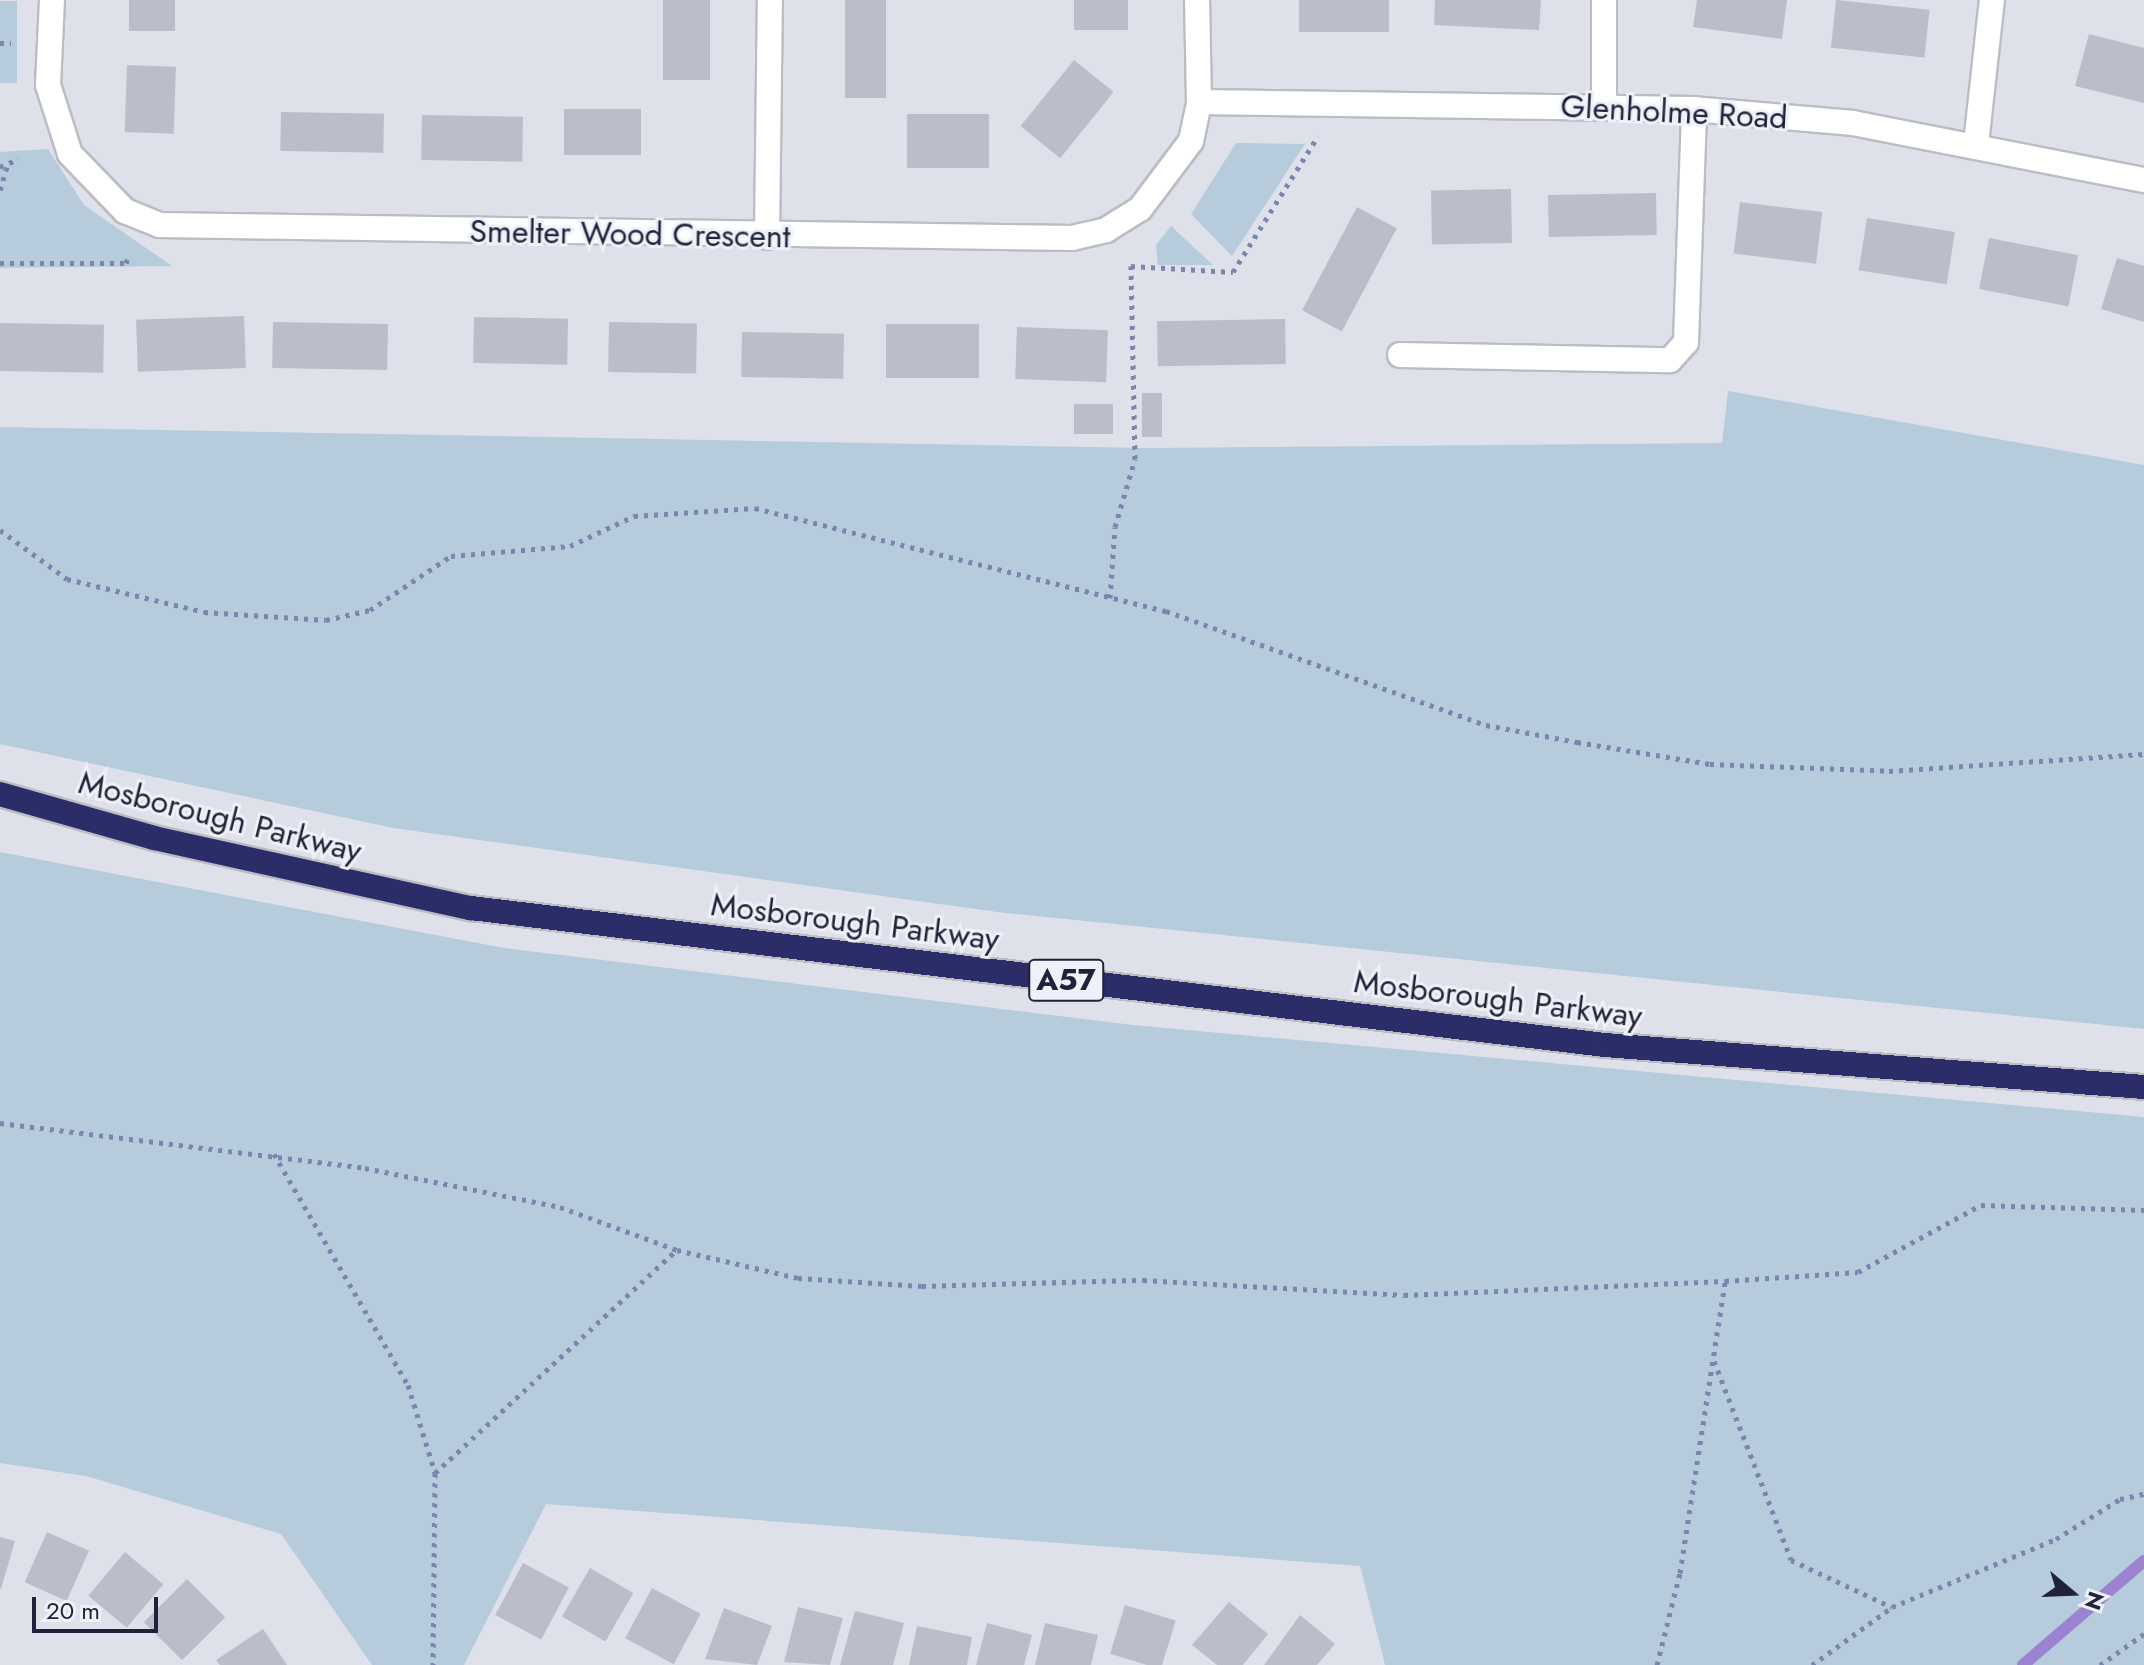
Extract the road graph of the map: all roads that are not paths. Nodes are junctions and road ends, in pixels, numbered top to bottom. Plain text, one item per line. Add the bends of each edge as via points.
1 (52, 0) edge
2 (770, 0) edge
3 (1197, 0) edge
4 (1604, 0) edge
5 (1992, 0) edge
6 (1199, 102) junction
7 (1604, 106) junction
8 (1694, 109) junction
9 (1976, 144) junction
10 (2144, 180) edge
11 (767, 237) junction
12 (1400, 355) dead end
13 (0, 794) edge
14 (2144, 1087) edge

1 - 11 street, Smelter Wood Crescent via 48,85 70,154 125,211 159,225
2 - 11 street
3 - 6 street, Smelter Wood Crescent
4 - 7 street
5 - 9 street
6 - 7 street, Glenholme Road
6 - 11 street, Smelter Wood Crescent via 1191,141 1175,172 1149,201 1106,230 1072,238
7 - 8 street, Glenholme Road
8 - 9 street, Glenholme Road via 1853,123
8 - 12 street via 1686,342 1670,360
9 - 10 street, Glenholme Road
13 - 14 highway, Mosborough Parkway / A57 via 154,838 471,908 1605,1045

